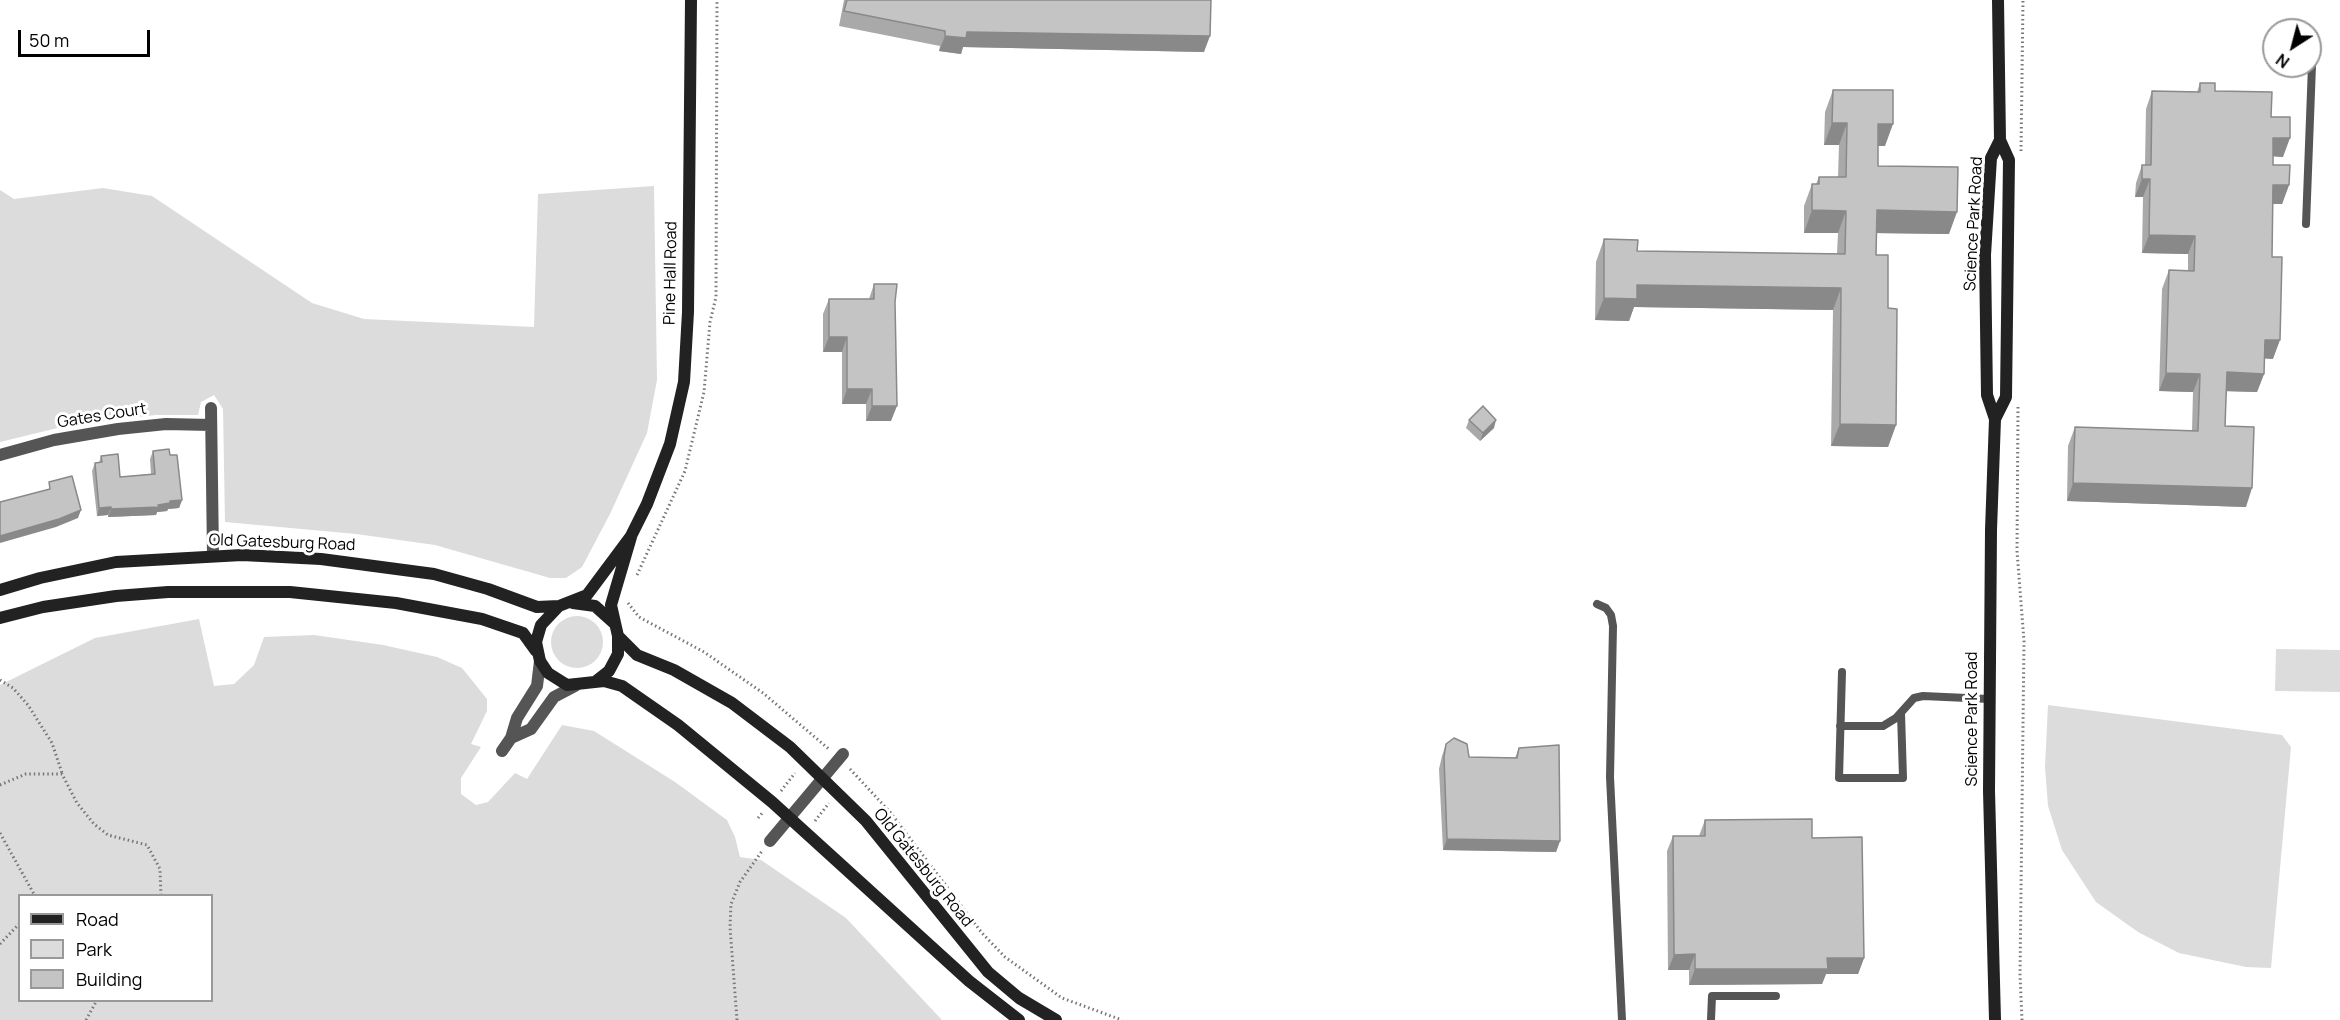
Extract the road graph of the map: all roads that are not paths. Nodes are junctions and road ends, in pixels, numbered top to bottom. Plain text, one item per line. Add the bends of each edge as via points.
1 (690, 0) edge
2 (1998, 0) edge
3 (2312, 78) edge
4 (2000, 140) junction
5 (2307, 225) dead end
6 (211, 408) dead end
7 (1995, 419) junction
8 (211, 425) junction
9 (0, 455) edge
10 (631, 536) junction
11 (213, 555) junction
12 (0, 590) edge
13 (1597, 604) dead end
14 (564, 605) junction
15 (0, 618) edge
16 (616, 630) junction
17 (538, 656) junction
18 (1842, 672) dead end
19 (595, 682) junction
20 (575, 686) junction
21 (1989, 699) junction
22 (1901, 713) junction
23 (1840, 726) junction
24 (511, 738) junction
25 (502, 751) dead end
26 (840, 757) road end
27 (824, 778) junction
28 (790, 818) junction
29 (770, 841) road end
30 (1776, 996) dead end
31 (1020, 1020) edge
32 (1056, 1020) edge
33 (1622, 1020) edge
34 (1711, 1020) edge
35 (1995, 1020) edge

1 - 10 street, Pine Hall Road via 684,382 664,462
2 - 4 street, Science Park Road
3 - 5 lane
4 - 7 street, Science Park Road via 1991,158 1985,255 1987,395
4 - 7 street, Science Park Road via 2009,160 2006,398
6 - 8 street
7 - 21 street, Science Park Road
8 - 9 street, Gates Court via 118,429 54,440
8 - 11 street
10 - 14 street, Pine Hall Road via 587,595
10 - 16 street, Pine Hall Road via 612,597
11 - 12 street, Old Gatesburg Road via 116,562
11 - 14 street, Old Gatesburg Road via 385,565 463,581 537,607
13 - 33 lane via 1606,608 1613,626 1610,777
14 - 16 street, Old Gatesburg Road via 595,606 606,614
14 - 17 street, Pine Hall Road via 540,625
15 - 17 street via 116,596 290,592 396,603 482,619 523,633
16 - 19 street, Pine Hall Road via 615,663
16 - 27 street, Old Gatesburg Road via 637,655 674,670 732,703
17 - 20 street via 554,678
17 - 24 street, Pine Hall Road via 537,686 517,718
18 - 23 lane
19 - 20 street
19 - 28 street via 611,682 633,692 729,765
20 - 24 street, Pine Hall Road via 559,692 531,729
21 - 22 lane via 1923,696 1914,698
21 - 35 street, Science Park Road
22 - 23 lane via 1883,726
22 - 23 lane via 1903,778 1839,778
24 - 25 street, Pine Hall Road
26 - 27 street
27 - 28 street
27 - 32 street, Old Gatesburg Road via 891,850 972,955 1019,998
28 - 29 street
28 - 31 street via 969,981
30 - 34 lane via 1712,996

